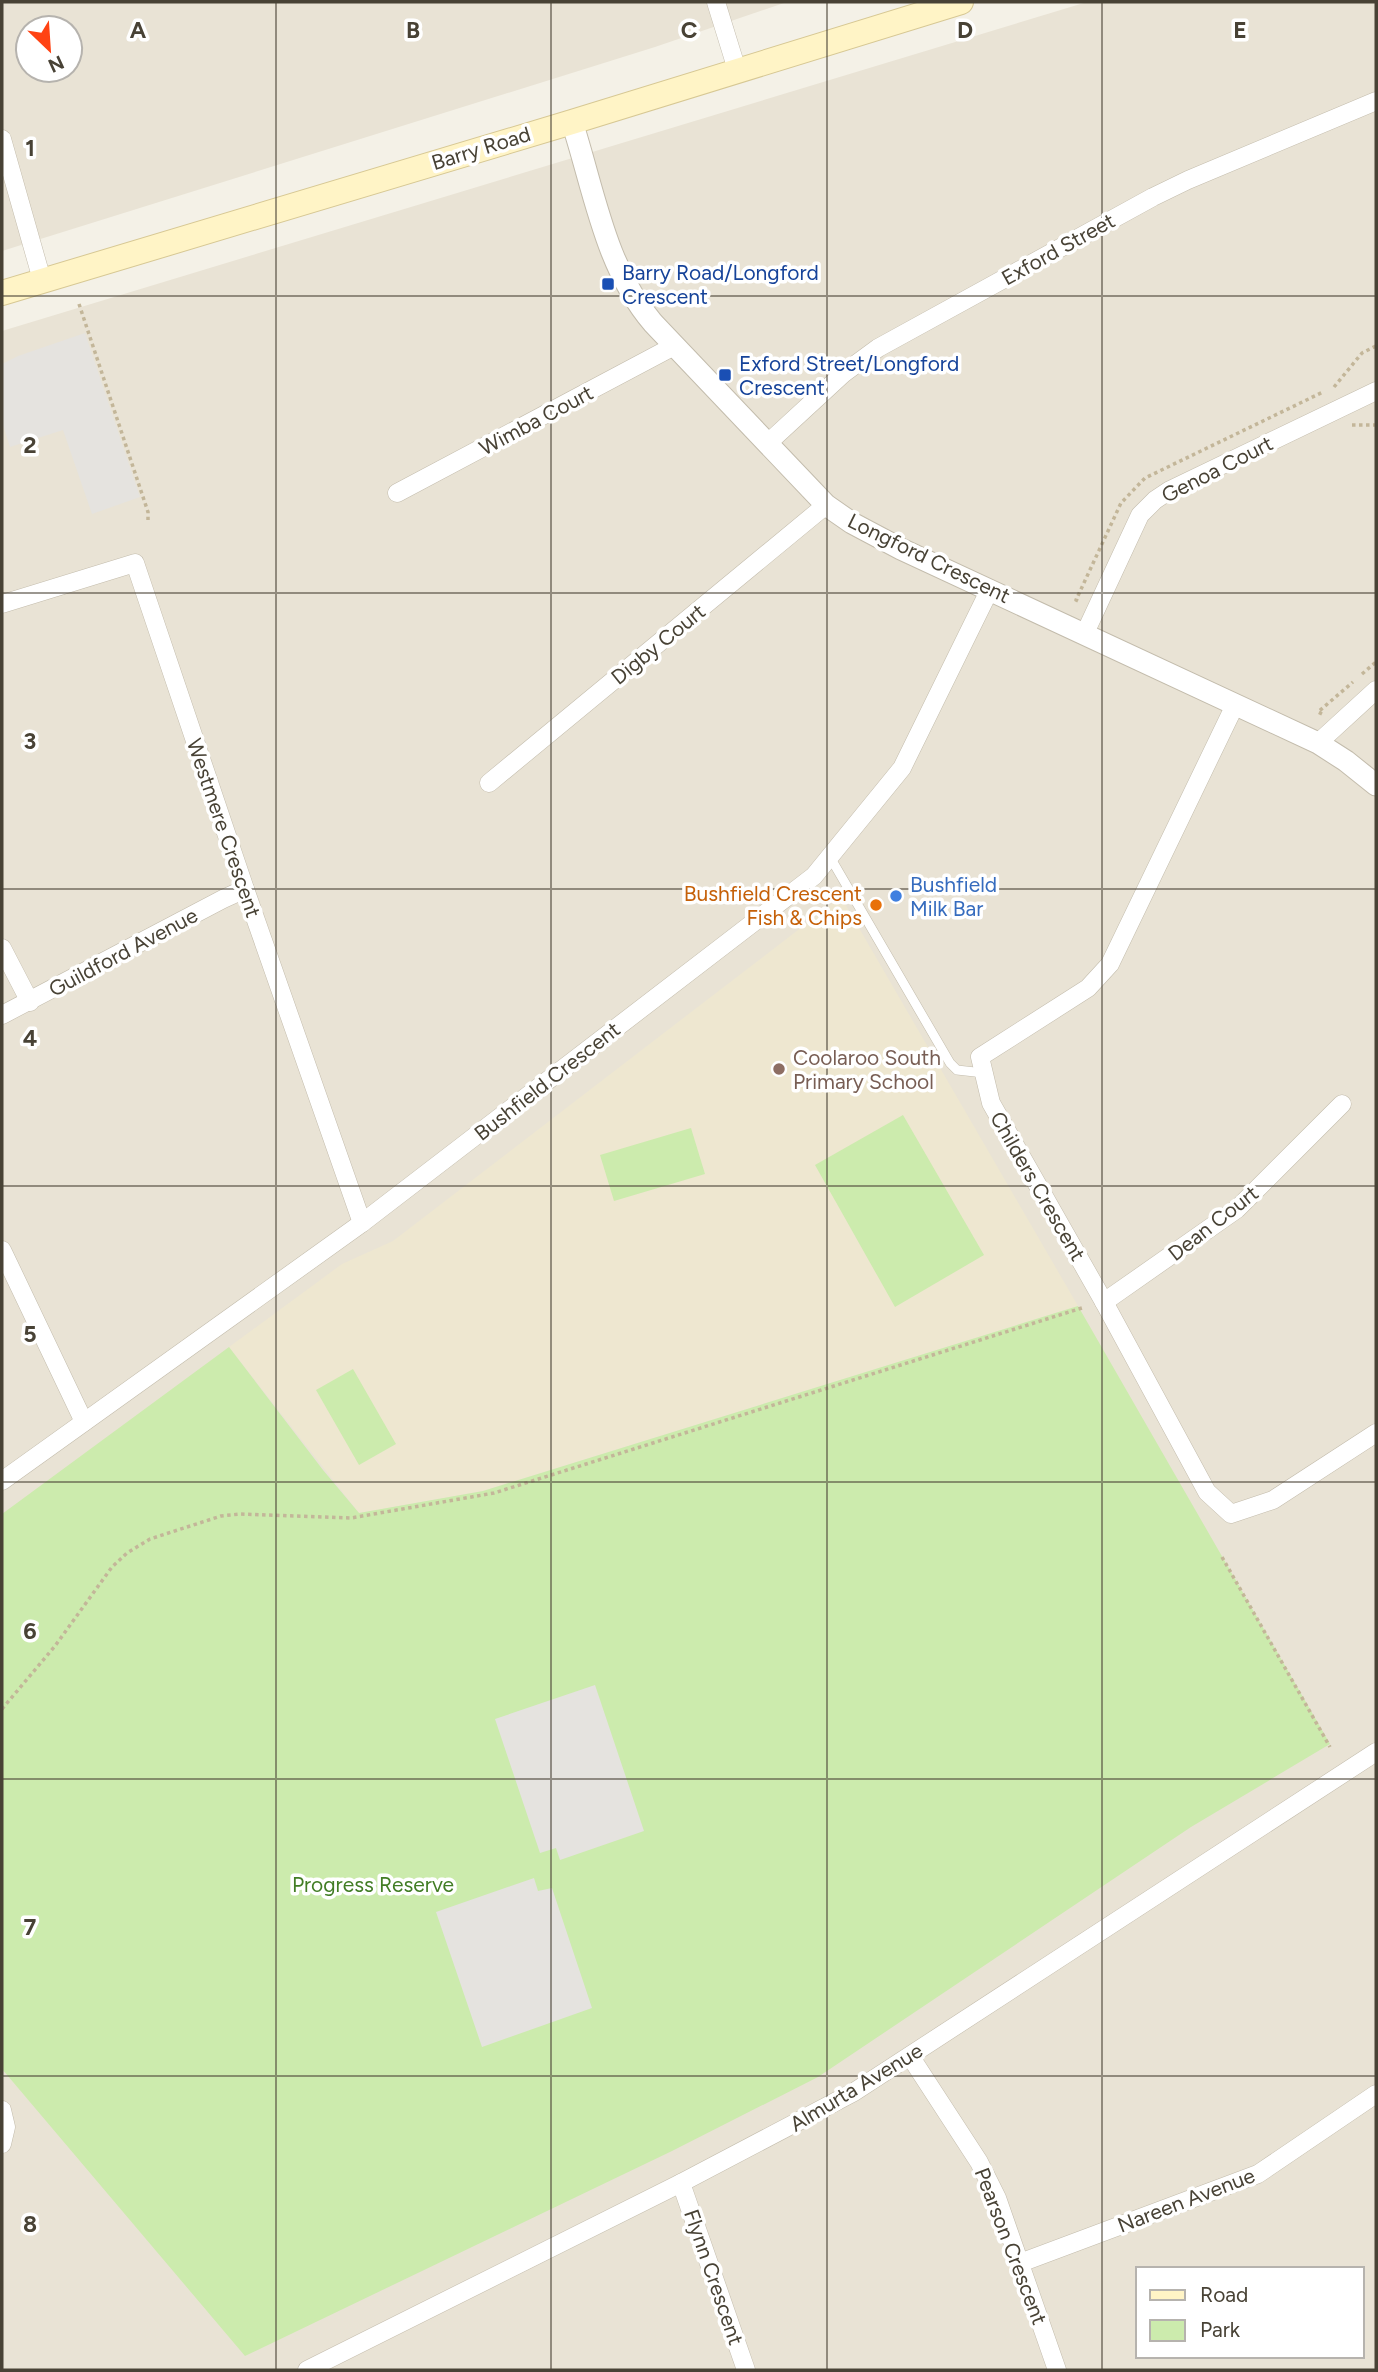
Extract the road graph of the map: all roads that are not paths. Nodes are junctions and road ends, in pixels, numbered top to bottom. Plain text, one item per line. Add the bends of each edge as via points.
1 (716, 2) edge
2 (961, 2) edge
3 (737, 70) junction
4 (1376, 101) edge
5 (572, 122) junction
6 (2, 139) edge
7 (42, 280) junction
8 (2, 293) edge
9 (674, 346) junction
10 (1376, 391) edge
11 (767, 444) junction
12 (397, 493) dead end
13 (826, 505) junction
14 (990, 589) junction
15 (2, 604) edge
16 (1085, 633) junction
17 (1376, 690) edge
18 (1235, 705) junction
19 (1318, 743) junction
20 (489, 783) dead end
21 (1376, 785) edge
22 (830, 857) junction
23 (245, 889) junction
24 (2, 948) edge
25 (30, 1002) junction
26 (2, 1015) edge
27 (984, 1073) junction
28 (1342, 1104) dead end
29 (362, 1223) junction
30 (2, 1250) edge
31 (1104, 1302) junction
32 (84, 1422) junction
33 (1376, 1433) edge
34 (2, 1481) edge
35 (1376, 1752) edge
36 (910, 2056) junction
37 (1376, 2094) edge
38 (2, 2110) edge
39 (2, 2144) edge
40 (681, 2183) junction
41 (1020, 2263) junction
42 (307, 2370) edge
43 (746, 2370) edge
44 (1057, 2370) edge

1 - 3 street
2 - 3 main road, Barry Road
3 - 5 main road, Barry Road
4 - 11 street, Exford Street via 1153,197 878,348
5 - 7 main road, Barry Road
5 - 9 street, Longford Crescent via 623,281
6 - 7 street
7 - 8 main road, Barry Road
9 - 11 street, Longford Crescent
9 - 12 street, Wimba Court
10 - 16 street, Genoa Court via 1155,500 1140,515
11 - 13 street, Longford Crescent
13 - 14 street, Longford Crescent via 873,535
13 - 20 street, Digby Court
14 - 16 street, Longford Crescent
14 - 22 street, Bushfield Crescent via 902,768
15 - 23 street, Westmere Crescent via 135,563
16 - 18 street, Longford Crescent
17 - 19 street
18 - 19 street, Longford Crescent
18 - 27 street via 1110,964 1088,988 980,1057
19 - 21 street, Longford Crescent
22 - 27 lane via 950,1063 957,1070
22 - 29 street, Bushfield Crescent via 814,876
23 - 25 street, Guildford Avenue
23 - 29 street, Westmere Crescent
24 - 25 street
25 - 26 street, Guildford Avenue
27 - 31 street, Childers Crescent via 991,1103
28 - 31 street, Dean Court via 1237,1209
29 - 32 street, Bushfield Crescent
30 - 32 street
31 - 33 street, Childers Crescent via 1207,1492 1231,1514 1273,1500
32 - 34 street, Bushfield Crescent
35 - 36 street, Almurta Avenue
36 - 40 street, Almurta Avenue via 819,2112
36 - 41 street, Pearson Crescent via 979,2162
37 - 41 street, Nareen Avenue via 1258,2174
38 - 39 street via 6,2127
40 - 42 street, Almurta Avenue
40 - 43 street, Flynn Crescent
41 - 44 street, Pearson Crescent

